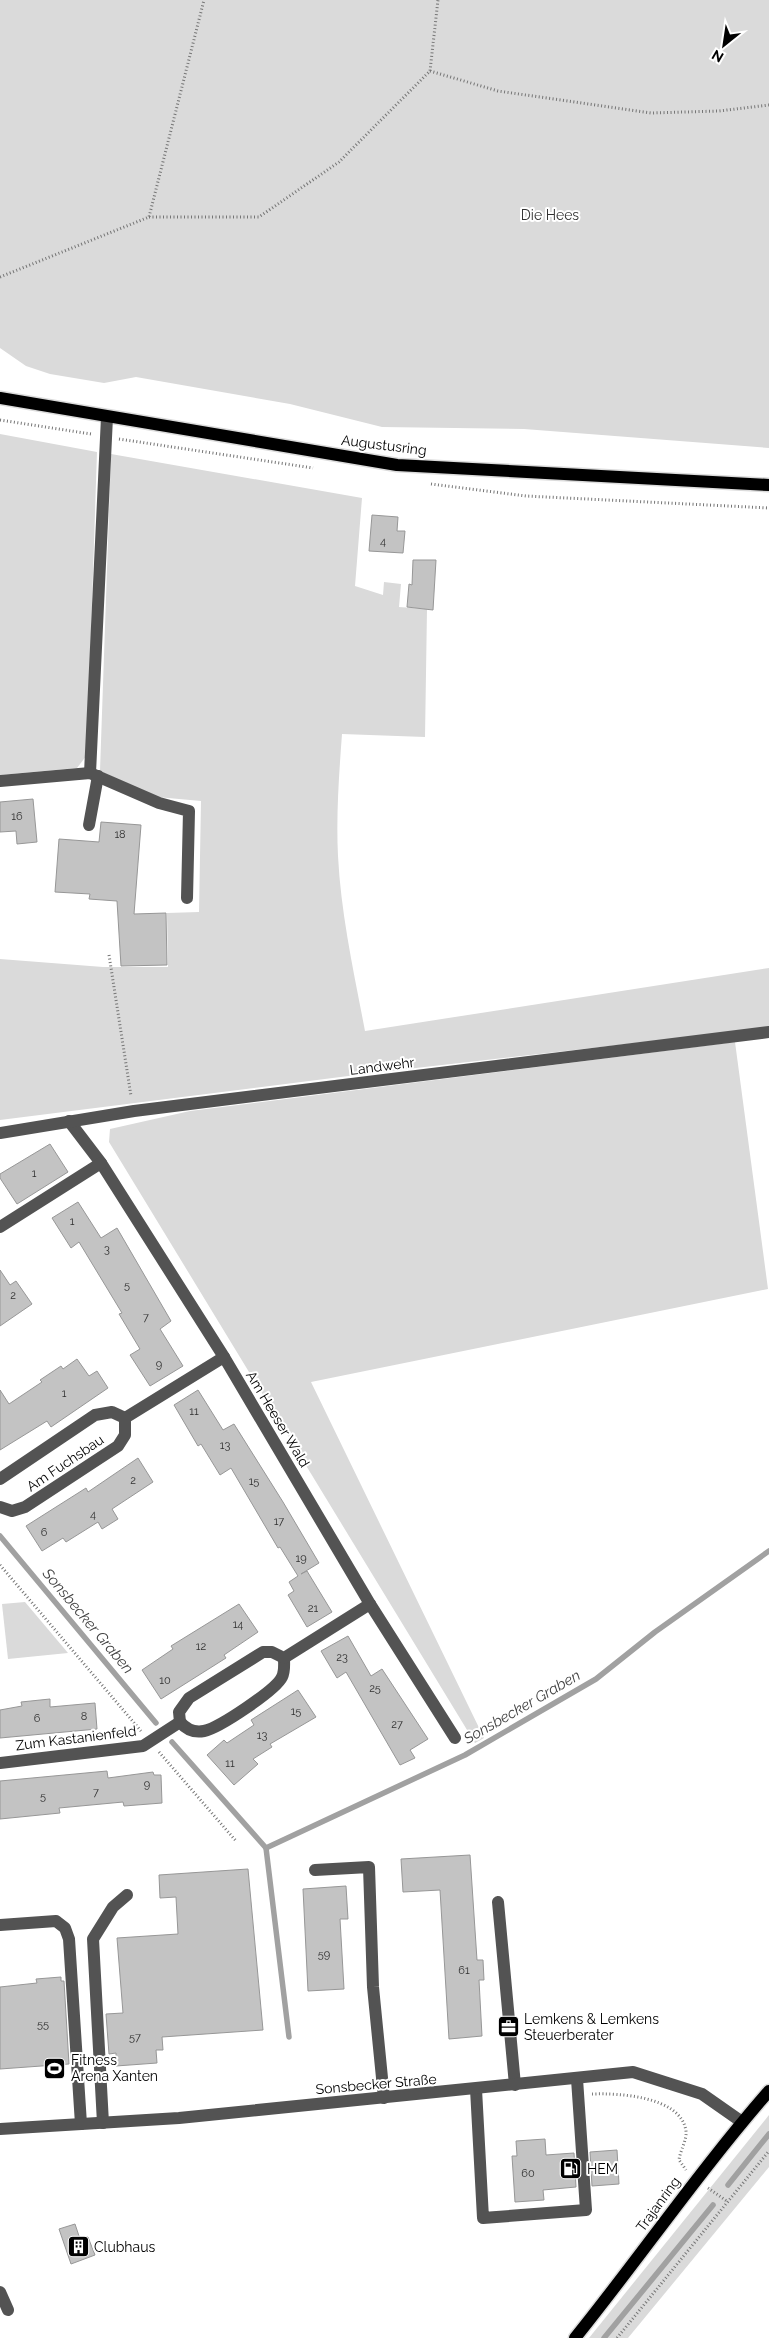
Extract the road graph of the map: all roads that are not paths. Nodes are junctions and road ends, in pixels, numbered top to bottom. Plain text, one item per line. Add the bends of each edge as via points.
1 (0, 398) edge
2 (107, 417) junction
3 (769, 485) edge
4 (94, 775) junction
5 (0, 782) edge
6 (90, 826) dead end
7 (186, 898) dead end
8 (769, 1032) edge
9 (68, 1121) junction
10 (0, 1133) edge
11 (101, 1163) junction
12 (0, 1227) edge
13 (224, 1357) junction
14 (124, 1418) junction
15 (0, 1479) edge
16 (0, 1507) edge
17 (370, 1604) junction
18 (284, 1658) junction
19 (180, 1722) junction
20 (455, 1738) dead end
21 (0, 1763) edge
22 (315, 1870) dead end
23 (127, 1895) dead end
24 (498, 1902) dead end
25 (0, 1925) edge
26 (577, 2079) junction
27 (515, 2085) junction
28 (476, 2089) junction
29 (769, 2091) edge
30 (384, 2098) junction
31 (742, 2122) junction
32 (103, 2123) junction
33 (81, 2124) junction
34 (0, 2129) edge
35 (0, 2292) edge
36 (8, 2310) dead end
37 (575, 2338) edge

1 - 2 main road, Augustusring
2 - 3 main road, Augustusring via 396,464
2 - 4 street
4 - 5 street
4 - 6 street
4 - 7 street via 159,803 189,811
8 - 9 street, Landwehr
9 - 10 street, Landwehr
9 - 11 street, Am Heeser Wald
11 - 12 street
11 - 13 street, Am Heeser Wald
13 - 14 street
13 - 17 street, Am Heeser Wald
14 - 15 street, Am Fuchsbau via 112,1412 95,1415
14 - 16 street, Am Fuchsbau via 125,1435 118,1446 25,1507 12,1511
17 - 18 street
17 - 20 street, Am Heeser Wald
18 - 19 street via 263,1652 189,1698 179,1712
18 - 19 street via 284,1672 278,1684 218,1725 200,1732 190,1730
19 - 21 street, Zum Kastanienfeld via 143,1746
22 - 30 street via 369,1867 373,1987
23 - 32 street via 113,1907 93,1939
24 - 27 street
25 - 33 street via 56,1921 65,1928 69,1939
26 - 27 street, Sonsbecker Straße
26 - 28 street via 586,2210 483,2218
26 - 31 street, Sonsbecker Straße via 633,2072 702,2094
27 - 28 street, Sonsbecker Straße
28 - 30 street, Sonsbecker Straße
29 - 31 main road, Trajanring
30 - 32 street, Sonsbecker Straße
31 - 37 main road, Trajanring
32 - 33 street, Sonsbecker Straße
33 - 34 street, Sonsbecker Straße
35 - 36 street

